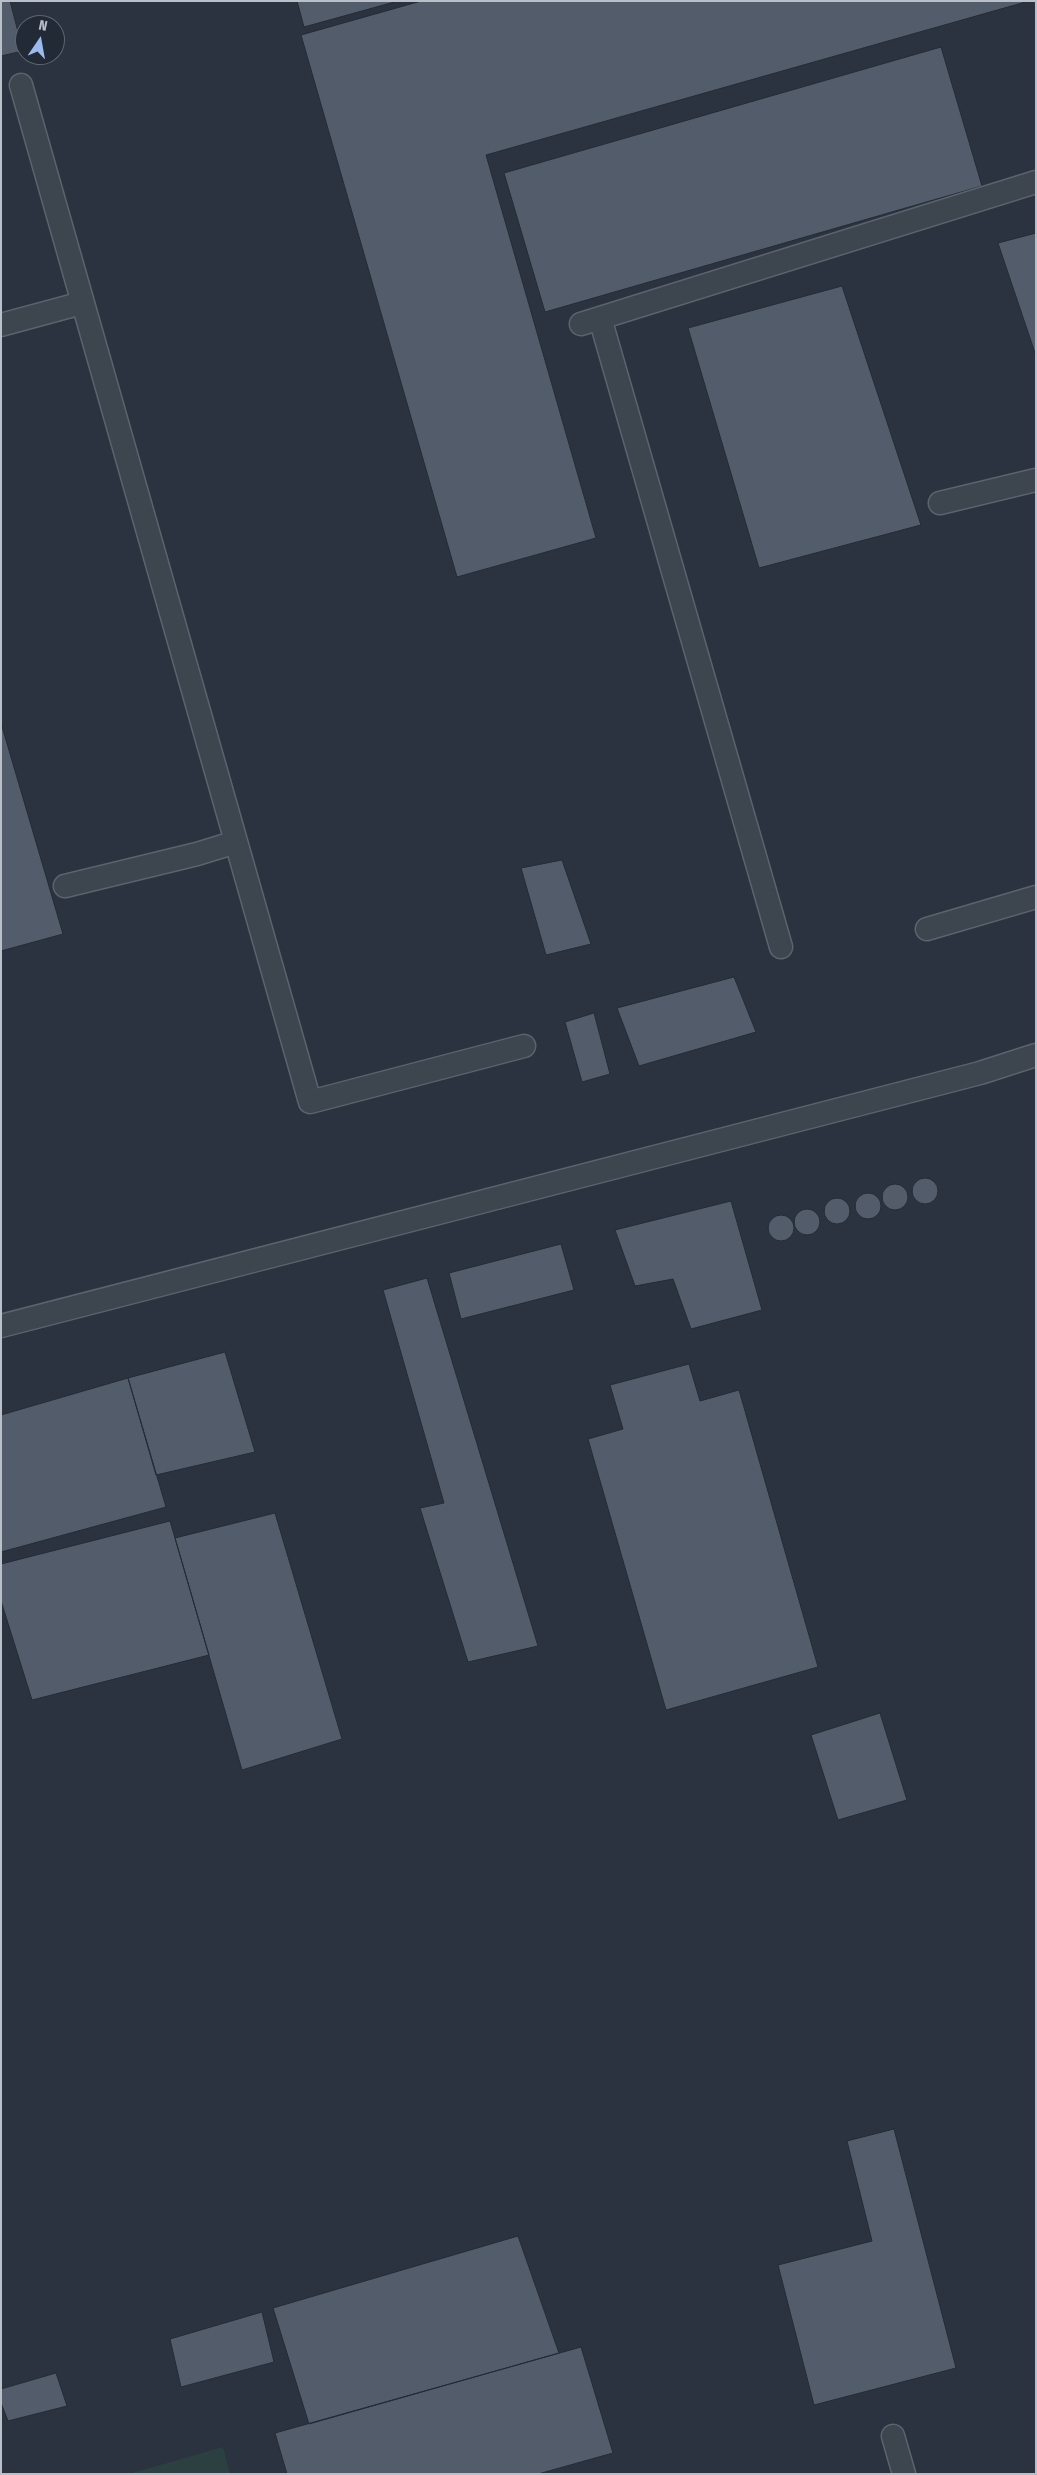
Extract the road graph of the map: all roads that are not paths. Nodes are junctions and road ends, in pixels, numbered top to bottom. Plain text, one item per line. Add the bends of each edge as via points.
1 (20, 86) dead end
2 (1036, 182) edge
3 (82, 303) junction
4 (1, 325) edge
5 (1036, 480) edge
6 (940, 503) dead end
7 (236, 842) junction
8 (65, 886) dead end
9 (1036, 896) edge
10 (927, 929) dead end
11 (781, 947) dead end
12 (524, 1046) dead end
13 (1036, 1055) edge
14 (1, 1326) edge
15 (893, 2436) dead end
16 (904, 2474) edge

1 - 3 lane
2 - 11 lane via 590,321
3 - 4 lane
3 - 7 lane
5 - 6 lane
7 - 8 lane
7 - 12 lane via 310,1102
9 - 10 lane
13 - 14 lane via 980,1073
15 - 16 lane

